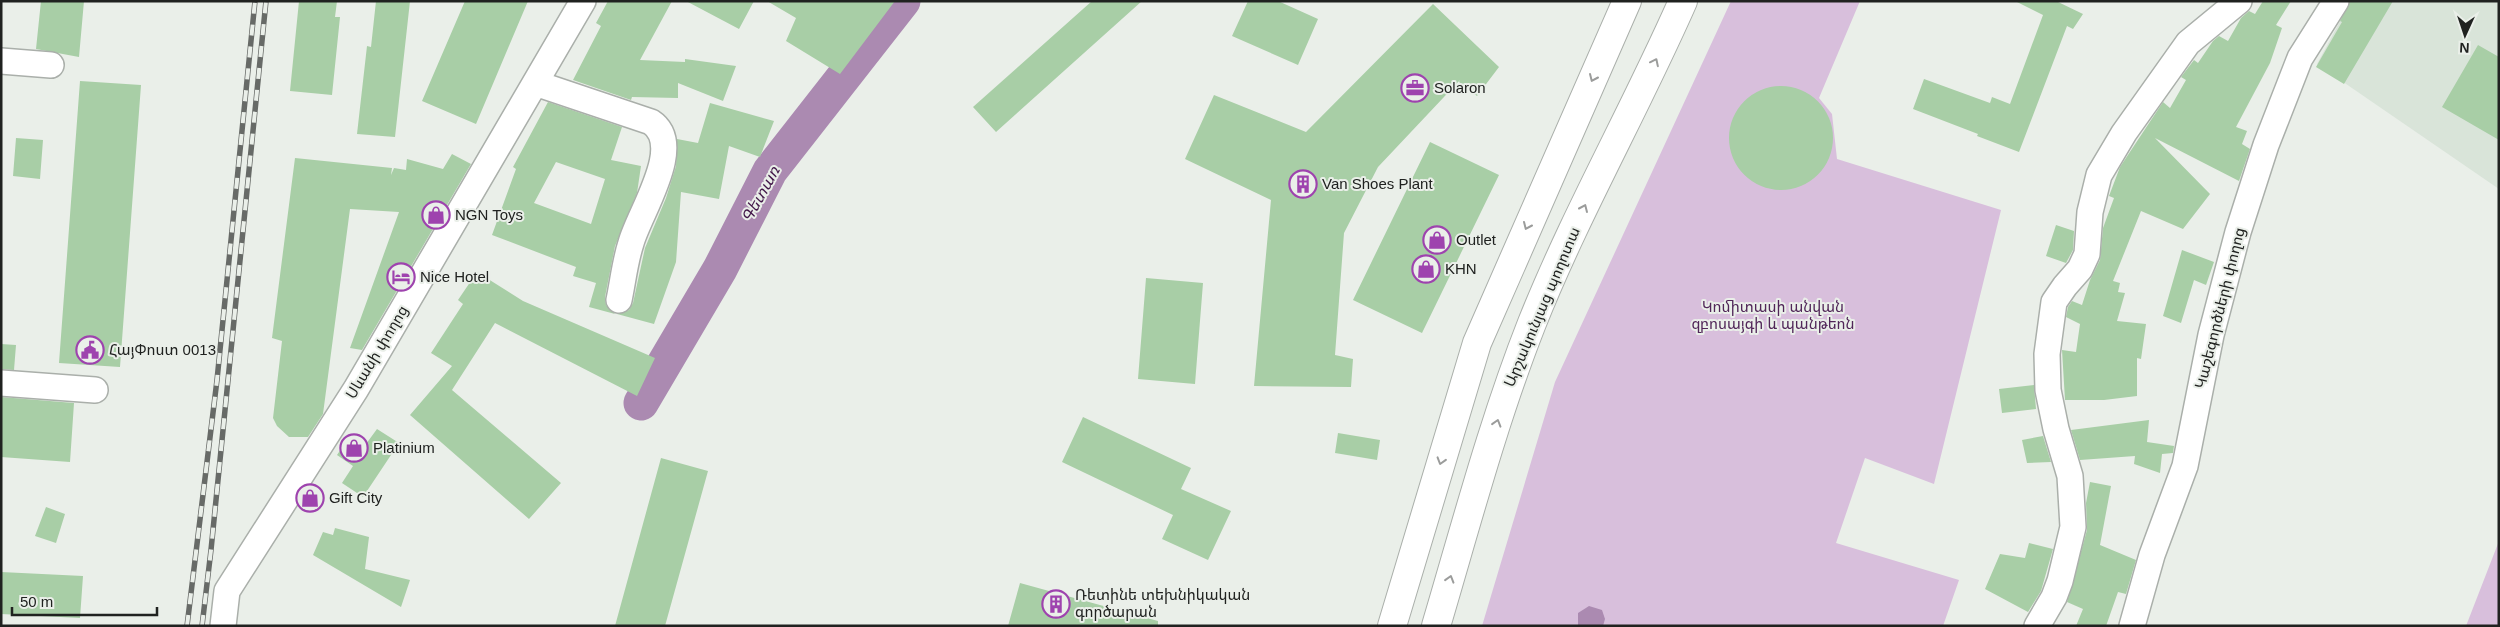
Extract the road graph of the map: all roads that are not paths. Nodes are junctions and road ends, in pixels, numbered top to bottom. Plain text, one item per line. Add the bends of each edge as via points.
1 (583, 1) edge
2 (1627, 1) edge
3 (1683, 1) edge
4 (2239, 1) edge
5 (2336, 1) edge
6 (1, 61) edge
7 (51, 65) dead end
8 (535, 82) junction
9 (619, 300) dead end
10 (1, 383) edge
11 (95, 390) dead end
12 (223, 626) edge
13 (1392, 626) edge
14 (1436, 626) edge
15 (2036, 626) edge
16 (2132, 626) edge

1 - 8 street, Սևանի փողոց
2 -> 13 main road via 1477,343
14 -> 3 main road, Արշակունյաց պողոտա via 1507,388 1533,321 1590,193
4 - 15 street via 2188,43 2124,133 2099,175 2090,212 2087,254 2080,269 2054,302 2047,354 2048,390 2070,476 2073,527 2060,581
5 - 16 street, Կաշեգործների փողոց via 2300,58 2266,145 2238,232 2211,335 2185,466 2152,555
6 - 7 street
8 - 9 street via 658,126 664,160 631,243
8 - 12 street, Սևանի փողոց via 356,389 227,591
10 - 11 street

